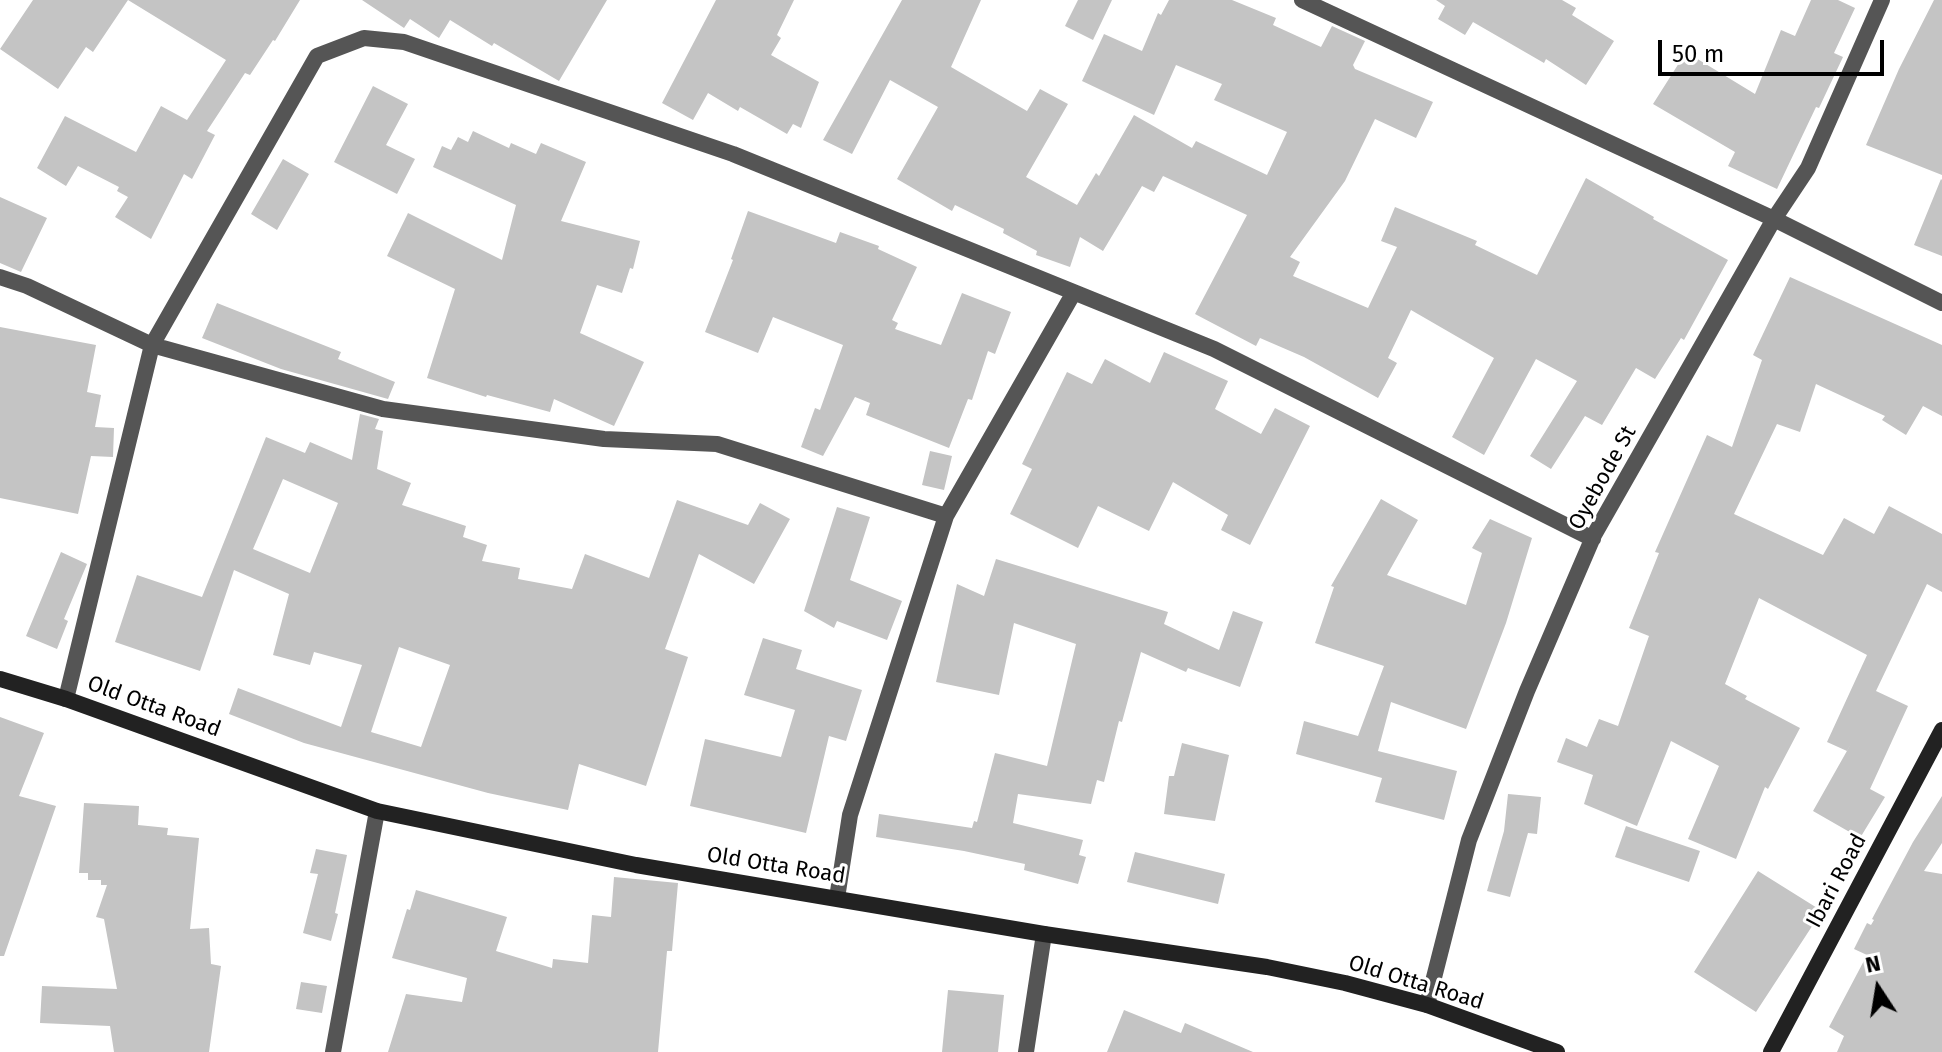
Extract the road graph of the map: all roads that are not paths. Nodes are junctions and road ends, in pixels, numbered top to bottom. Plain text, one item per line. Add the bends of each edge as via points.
1 (1302, 0) edge
2 (1882, 0) edge
3 (1774, 219) junction
4 (0, 277) edge
5 (1073, 294) junction
6 (1942, 303) edge
7 (152, 345) junction
8 (946, 516) junction
9 (1593, 539) junction
10 (0, 679) edge
11 (66, 699) junction
12 (1942, 730) edge
13 (377, 811) junction
14 (837, 898) junction
15 (1044, 934) junction
16 (1427, 1005) junction
17 (333, 1052) edge
18 (1026, 1052) edge
19 (1557, 1052) edge
20 (1771, 1052) edge

1 - 3 street
2 - 3 street, Oyebode St via 1808,168
3 - 6 street
3 - 9 street, Oyebode St
4 - 7 street
5 - 7 street via 733,154 404,42 364,38 317,56
5 - 8 street
5 - 9 street via 1214,349
7 - 8 street via 383,409 604,439 717,444
7 - 11 street
8 - 14 street via 850,815
9 - 16 street, Oyebode St via 1469,840
10 - 11 street, Old Otta Road
11 - 13 street, Old Otta Road
12 - 20 street, Ibari Road
13 - 14 street, Old Otta Road via 636,865
13 - 17 street
14 - 15 street, Old Otta Road
15 - 16 street, Old Otta Road via 1267,967
15 - 18 street
16 - 19 street, Old Otta Road

